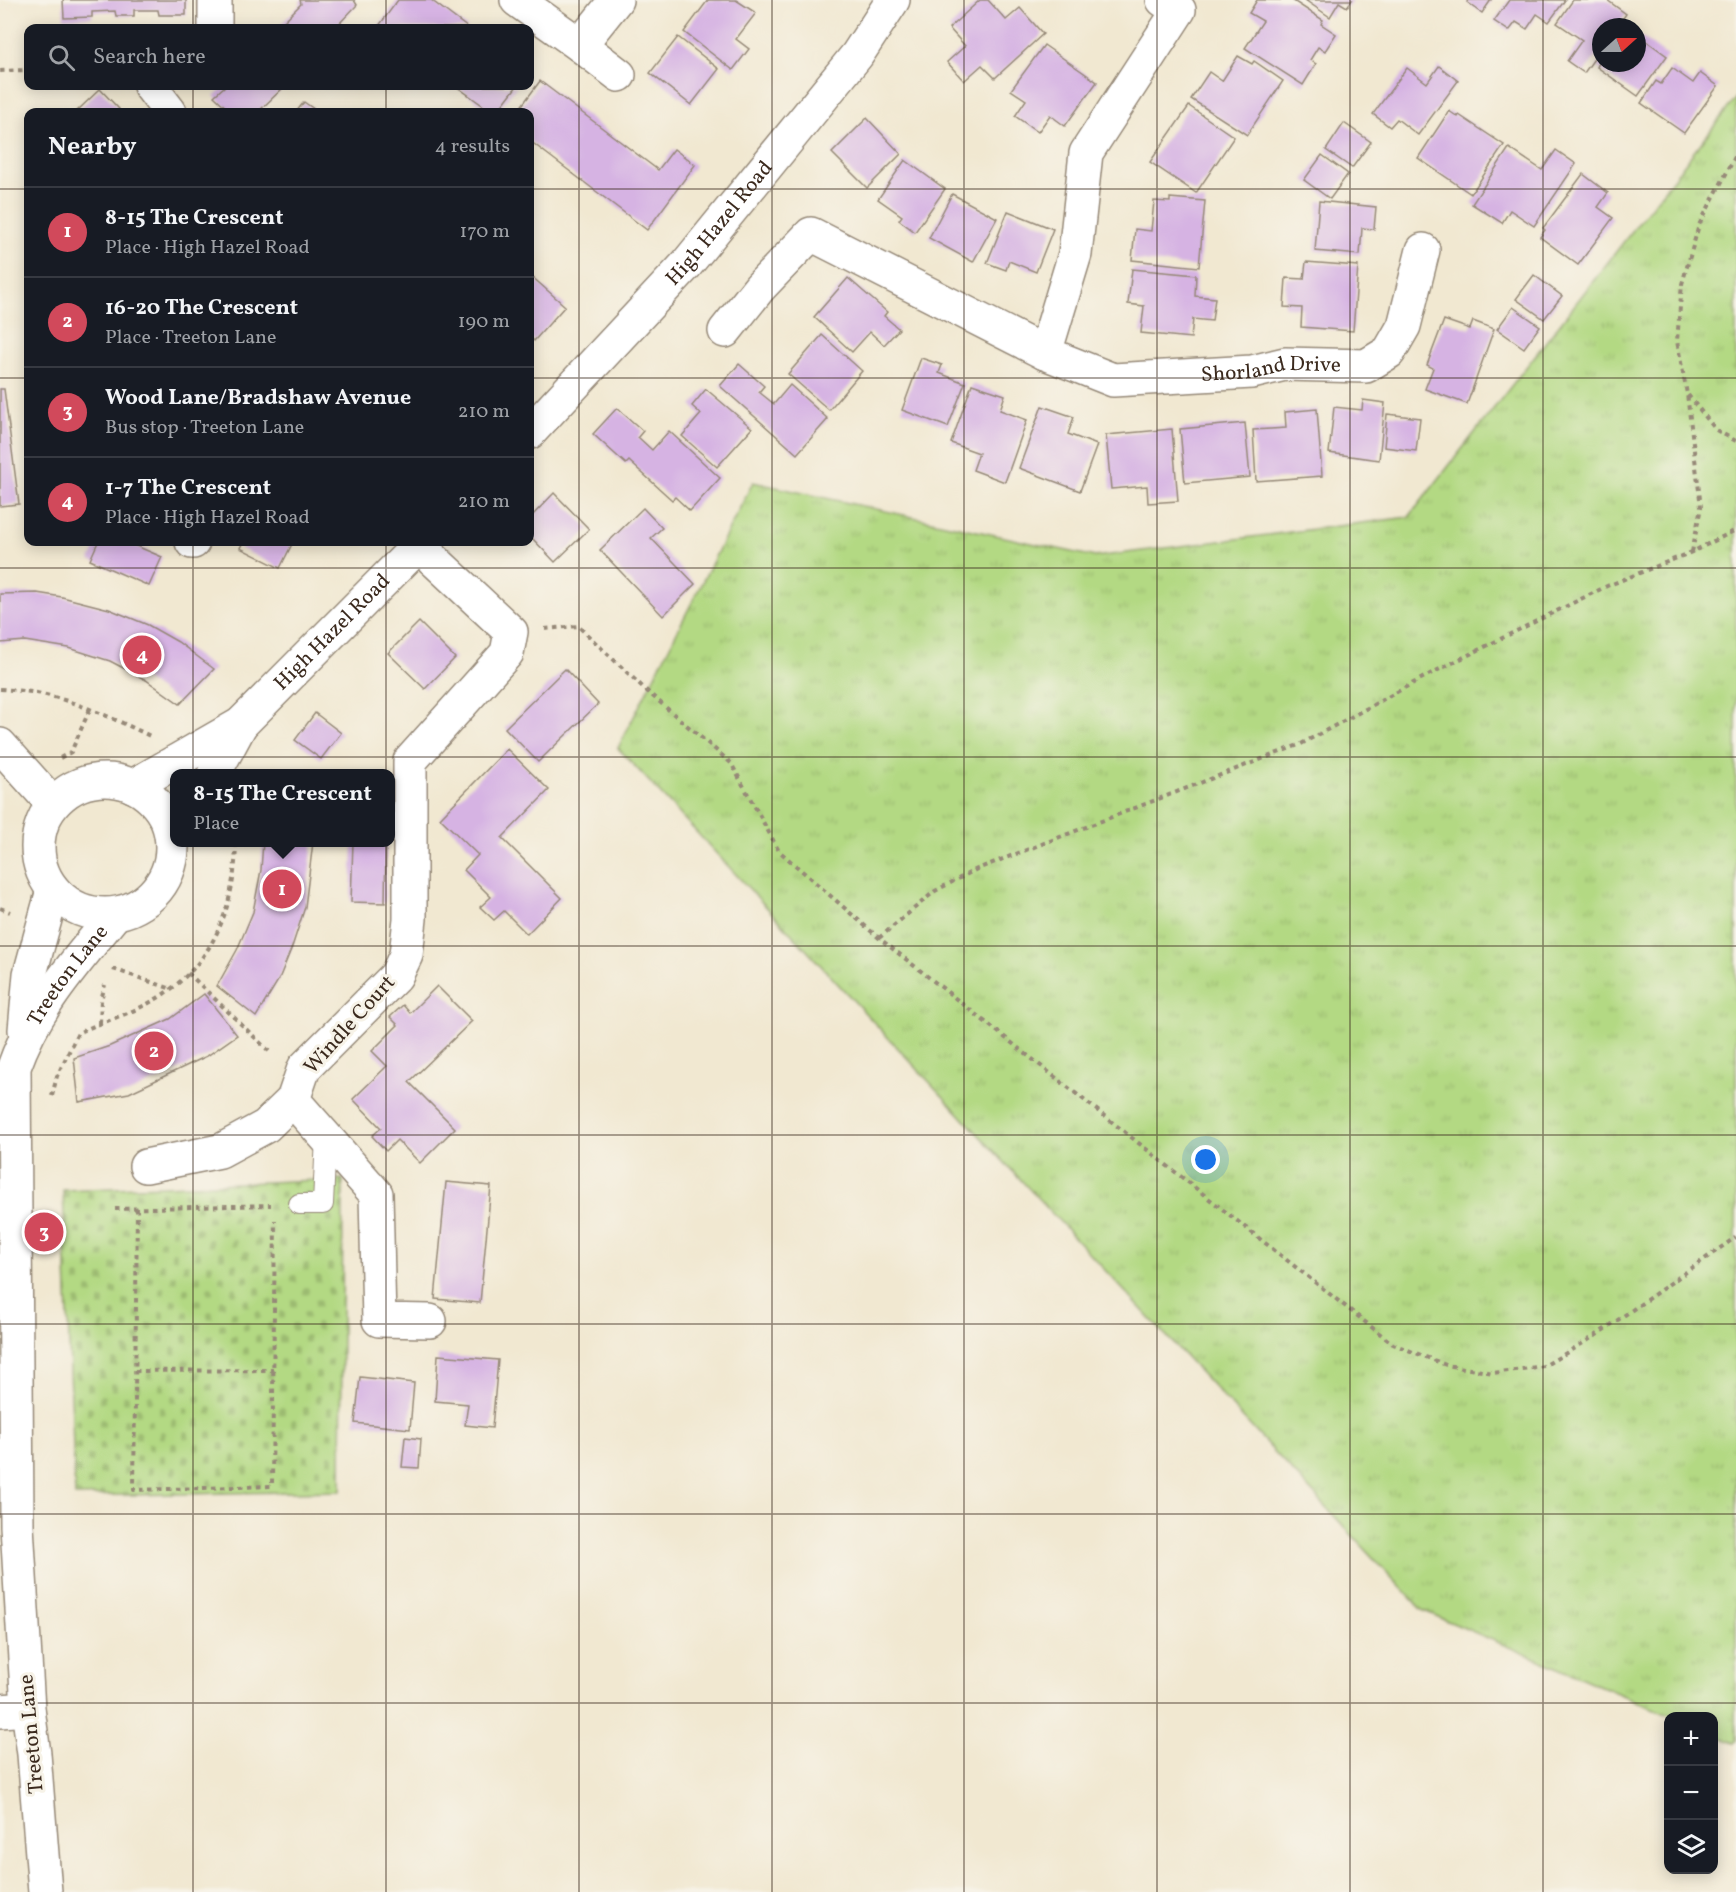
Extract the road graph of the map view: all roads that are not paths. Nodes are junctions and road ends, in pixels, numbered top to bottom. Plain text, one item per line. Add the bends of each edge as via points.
1 (215, 0) edge
2 (517, 0) edge
3 (616, 0) edge
4 (893, 0) edge
5 (1176, 3) edge
6 (215, 24) edge
7 (580, 45) junction
8 (619, 75) dead end
9 (153, 90) edge
10 (167, 108) edge
11 (1423, 250) dead end
12 (725, 331) dead end
13 (1045, 353) junction
14 (534, 428) edge
15 (417, 546) edge
16 (423, 546) edge
17 (242, 724) junction
18 (0, 745) edge
19 (217, 769) edge
20 (133, 786) junction
21 (53, 804) junction
22 (170, 829) edge
23 (174, 847) edge
24 (53, 890) junction
25 (116, 914) junction
26 (24, 1038) junction
27 (296, 1090) junction
28 (326, 1136) junction
29 (146, 1166) dead end
30 (299, 1204) road end
31 (430, 1321) dead end
32 (14, 1710) edge
33 (45, 1892) edge

1 - 6 street
2 - 7 street
3 - 7 street
4 - 14 street, High Hazel Road via 857,55 686,266
5 - 13 street via 1086,153 1075,254
7 - 8 street
9 - 10 street
11 - 13 street, Shorland Drive via 1404,326 1389,352 1366,366 1285,364 1252,372 1113,380
12 - 13 street, Shorland Drive via 760,287 811,234
15 - 17 street, High Hazel Road
16 - 27 street, Windle Court via 511,632 507,653 410,762 410,919 406,955 396,976 304,1068
17 - 19 street, High Hazel Road
17 - 20 street, High Hazel Road
18 - 21 street
20 - 21 street via 112,780 90,781
20 - 22 street via 150,796
21 - 24 street via 42,824 38,847 42,870
23 - 25 street via 168,872 156,892 138,907
24 - 25 street via 71,905 92,913
24 - 26 street, Treeton Lane via 30,974
25 - 26 street, Treeton Lane via 62,977
26 - 32 street, Treeton Lane via 14,1067 17,1526
27 - 28 street, Windle Court
27 - 29 street via 266,1126 220,1151
28 - 30 lane via 323,1204
28 - 31 street, Windle Court via 376,1194 379,1320
32 - 33 street, Treeton Lane via 34,1754

